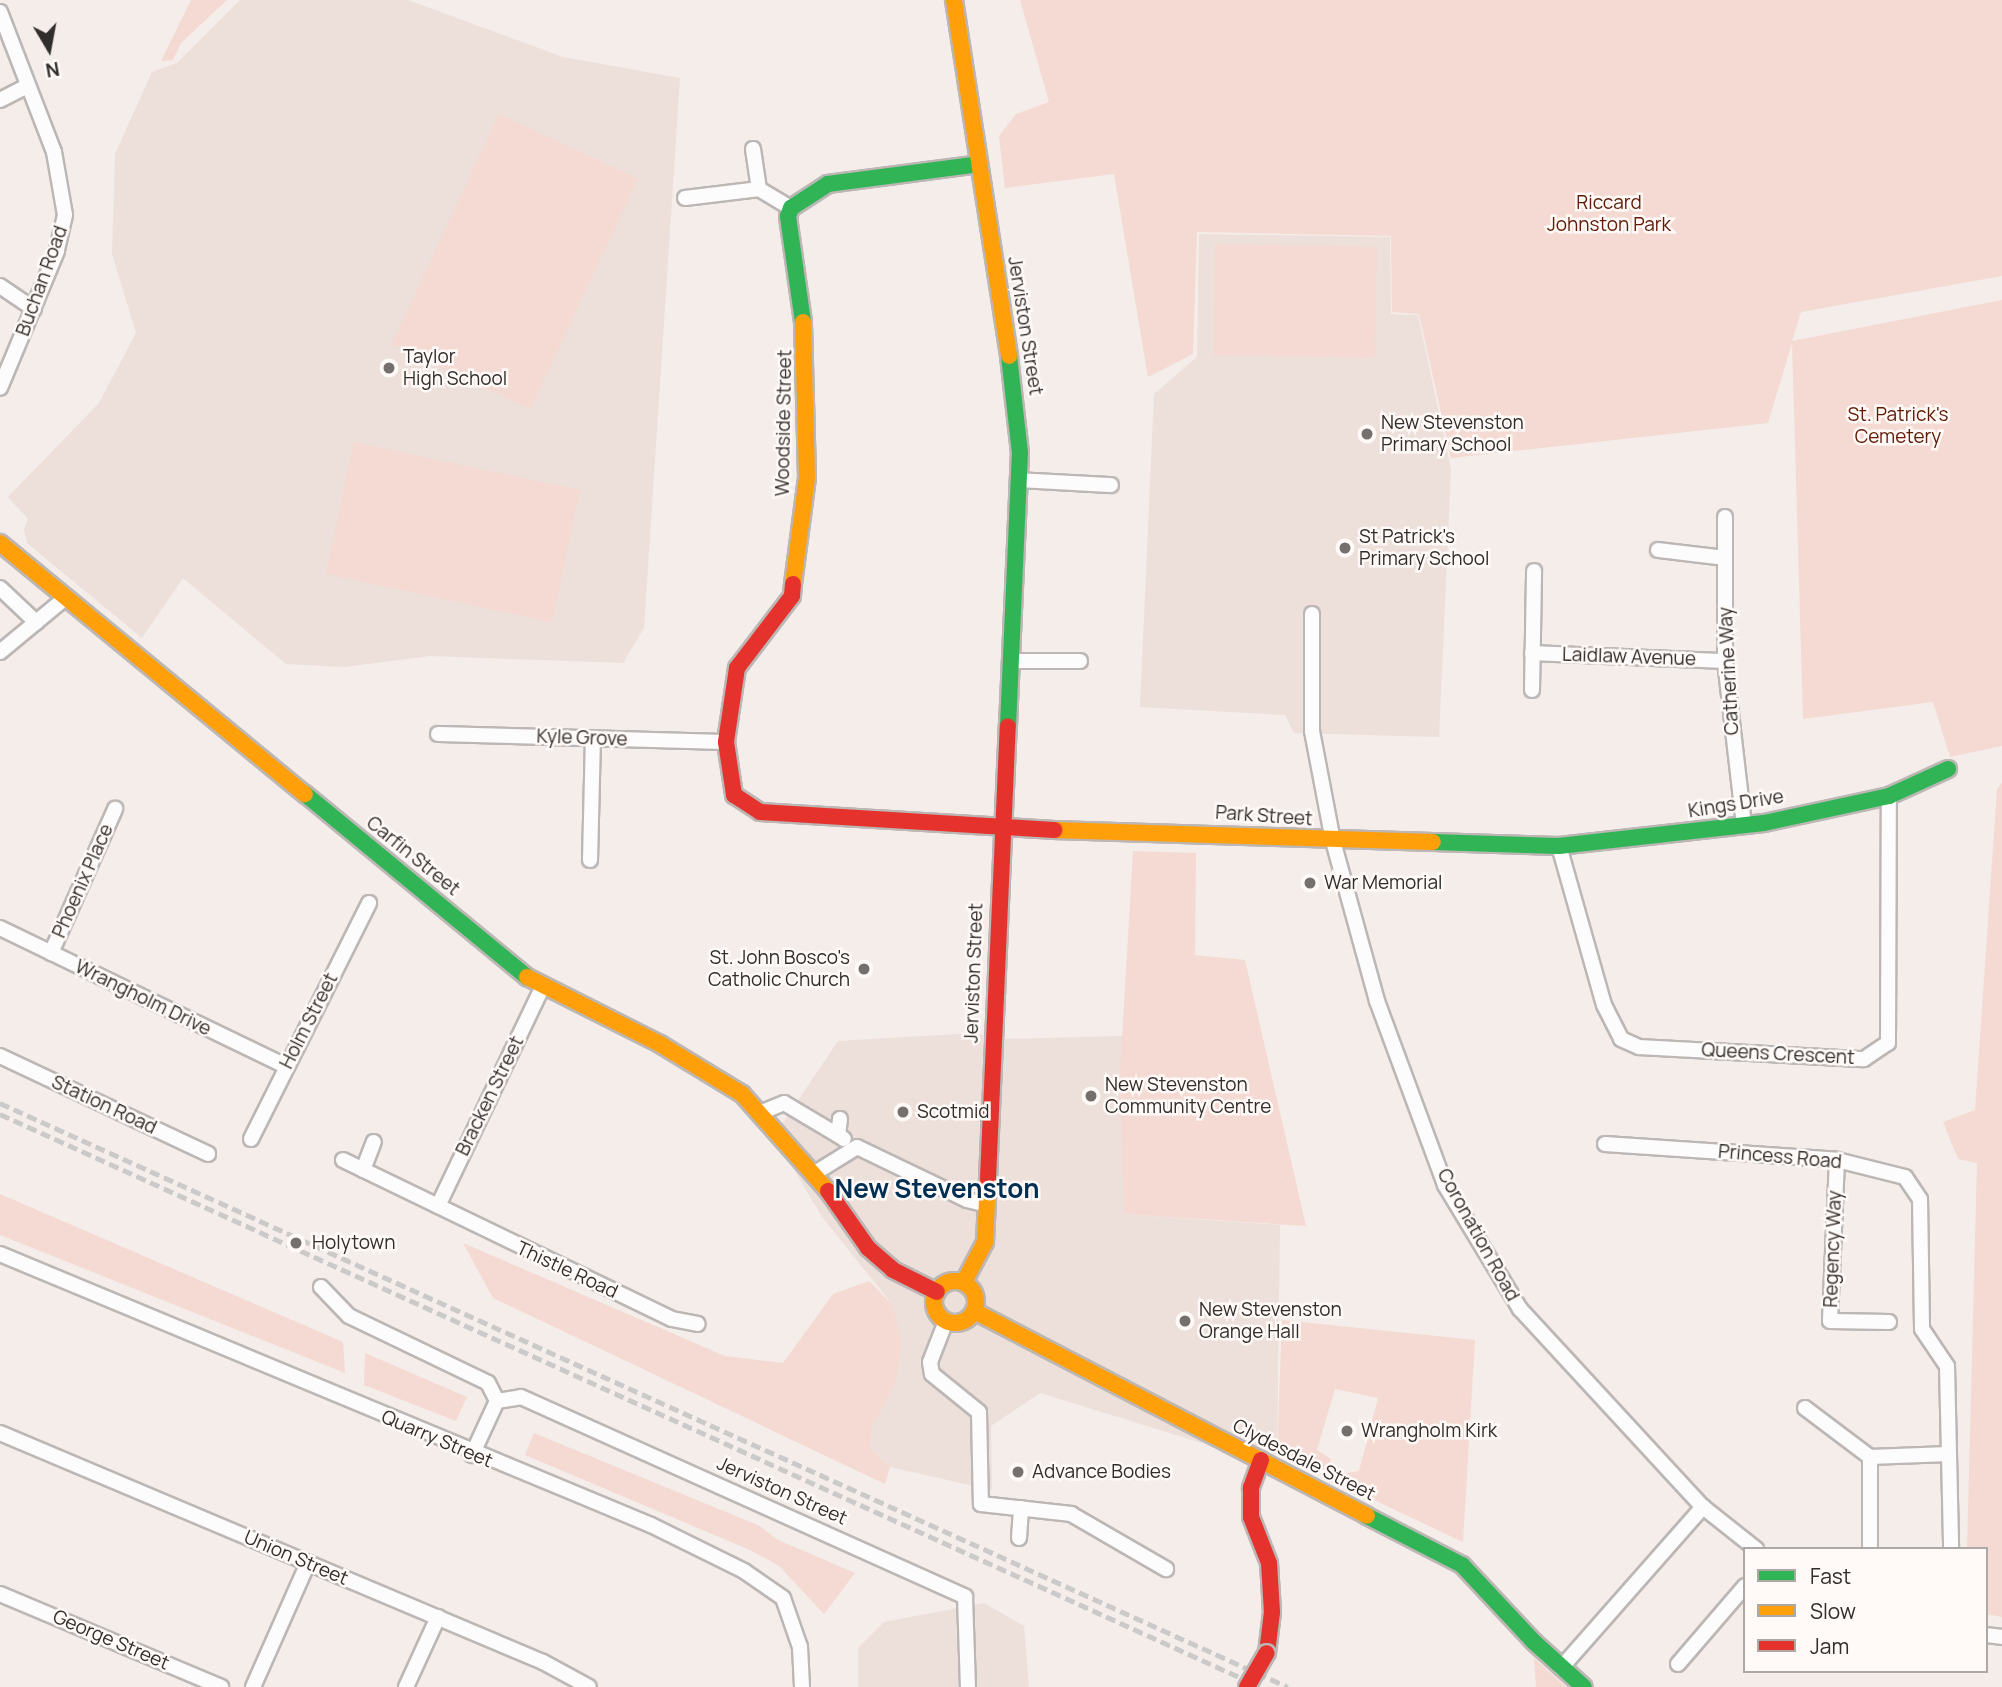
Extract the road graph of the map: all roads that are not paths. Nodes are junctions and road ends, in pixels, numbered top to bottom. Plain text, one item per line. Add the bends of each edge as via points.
1 (954, 0) edge
2 (0, 12) edge
3 (26, 87) junction
4 (0, 100) edge
5 (753, 149) dead end
6 (979, 164) junction
7 (760, 189) junction
8 (685, 198) dead end
9 (791, 208) junction
10 (0, 286) edge
11 (34, 309) junction
12 (0, 388) edge
13 (1017, 480) junction
14 (1111, 485) dead end
15 (1725, 517) dead end
16 (0, 543) edge
17 (1658, 550) dead end
18 (1725, 558) junction
19 (1534, 571) dead end
20 (0, 588) edge
21 (64, 598) junction
22 (1312, 614) dead end
23 (36, 622) junction
24 (0, 652) edge
25 (1532, 653) junction
26 (1010, 661) junction
27 (1080, 661) dead end
28 (1725, 661) junction
29 (1532, 690) dead end
30 (438, 734) dead end
31 (593, 738) junction
32 (726, 742) junction
33 (1948, 769) dead end
34 (1889, 796) junction
35 (115, 809) dead end
36 (1745, 825) junction
37 (1002, 828) junction
38 (1333, 841) junction
39 (1523, 844) joint
40 (1559, 846) junction
41 (590, 860) dead end
42 (369, 903) dead end
43 (0, 928) edge
44 (51, 953) junction
45 (543, 986) junction
46 (0, 1056) edge
47 (286, 1066) junction
48 (762, 1112) junction
49 (840, 1119) dead end
50 (838, 1135) junction
51 (251, 1139) dead end
52 (374, 1142) dead end
53 (1605, 1144) dead end
54 (857, 1147) junction
55 (208, 1154) dead end
56 (343, 1160) dead end
57 (1836, 1160) junction
58 (363, 1170) junction
59 (815, 1173) junction
60 (987, 1205) junction
61 (438, 1206) junction
62 (0, 1254) edge
63 (964, 1282) junction
64 (321, 1287) dead end
65 (937, 1292) junction
66 (974, 1311) junction
67 (946, 1321) junction
68 (1889, 1322) dead end
69 (698, 1324) dead end
70 (497, 1401) junction
71 (1805, 1408) dead end
72 (0, 1433) edge
73 (1948, 1454) junction
74 (472, 1455) junction
75 (1870, 1457) junction
76 (1261, 1460) junction
77 (1703, 1507) junction
78 (1021, 1508) junction
79 (1019, 1538) dead end
80 (1753, 1547) edge
81 (1870, 1547) edge
82 (1951, 1547) edge
83 (307, 1563) junction
84 (1166, 1569) dead end
85 (1743, 1589) edge
86 (0, 1594) edge
87 (438, 1617) junction
88 (1678, 1664) dead end
89 (1561, 1668) junction
90 (222, 1687) edge
91 (253, 1687) edge
92 (406, 1687) edge
93 (589, 1687) edge
94 (802, 1687) edge
95 (968, 1687) edge
96 (1247, 1687) edge
97 (1584, 1687) edge

1 - 6 main road, Jerviston Street
2 - 3 street, Buchan Road
3 - 4 street
3 - 11 street, Buchan Road via 54,152 65,215
5 - 7 street
6 - 9 main road via 828,184
6 - 13 main road, Jerviston Street via 1014,391
7 - 8 street
7 - 9 street
9 - 32 main road, Woodside Street via 789,227 806,342 807,478 792,596 737,668
10 - 11 street
11 - 12 street, Buchan Road
13 - 14 street
13 - 26 main road, Jerviston Street
15 - 18 street, Catherine Way
16 - 21 main road, Carfin Street
17 - 18 street
18 - 28 street, Catherine Way
19 - 25 street
20 - 23 street
21 - 23 street
21 - 45 main road, Carfin Street
22 - 38 street, Coronation Road via 1312,731
23 - 24 street
25 - 28 street, Laidlaw Avenue
25 - 29 street
26 - 27 street
26 - 37 main road, Jerviston Street
28 - 36 street, Catherine Way
30 - 31 street, Kyle Grove
31 - 32 street, Kyle Grove
31 - 41 street
32 - 37 main road, Woodside Street via 734,795 760,812
33 - 34 main road, Kings Drive
34 - 36 main road, Kings Drive
34 - 40 street, Queens Crescent via 1888,1043 1864,1059 1639,1048 1621,1039 1604,1005
35 - 44 street, Phoenix Place
36 - 40 main road, Kings Drive
37 - 38 main road, Park Street via 1168,830
37 - 60 main road, Jerviston Street
38 - 39 main road, Park Street
38 - 77 street, Coronation Road via 1377,1001 1446,1185 1520,1309
39 - 40 main road, Kings Drive
42 - 47 street, Holm Street
43 - 44 street, Wrangholm Drive
44 - 47 street, Wrangholm Drive
45 - 48 main road, Carfin Street via 698,1065
45 - 61 street, Bracken Street
46 - 55 street, Station Road
47 - 51 street, Holm Street
48 - 50 street via 784,1104
48 - 59 main road, Carfin Street
49 - 50 street
50 - 54 street
52 - 58 street
53 - 57 street, Princess Road
54 - 59 street
54 - 60 street via 967,1200
56 - 58 street, Thistle Road
57 - 68 street, Regency Way via 1830,1321
57 - 73 street, Princess Road via 1905,1177 1920,1199 1922,1329 1947,1366
58 - 61 street, Thistle Road
59 - 65 main road, Carfin Street via 868,1248 893,1270
60 - 63 main road, Jerviston Street via 985,1242
61 - 69 street, Thistle Road via 679,1322
62 - 74 street, Quarry Street
63 - 65 main road via 946,1283
63 - 66 main road via 976,1298
64 - 70 street via 349,1316 488,1383
65 - 67 main road via 934,1305
66 - 67 main road via 965,1321
66 - 76 main road, Clydesdale Street
67 - 78 street via 930,1362 932,1374 979,1412 981,1504
70 - 74 street
70 - 95 street, Jerviston Street via 521,1397 965,1597
71 - 75 street
72 - 83 street, Union Street
73 - 75 street
73 - 82 street, Princess Road
74 - 94 street, Quarry Street via 650,1525 744,1571 783,1598 800,1647
75 - 81 street
76 - 89 main road, Clydesdale Street via 1462,1565
76 - 96 main road, bridge via 1251,1488 1251,1517 1269,1563 1272,1612 1266,1653
77 - 80 street, Coronation Road
77 - 89 street
78 - 79 street
78 - 84 street via 1071,1514
83 - 87 street, Union Street
83 - 91 street
85 - 88 street
86 - 90 street, George Street
87 - 92 street
87 - 93 street, Union Street via 544,1662
89 - 97 main road, Clydesdale Street

